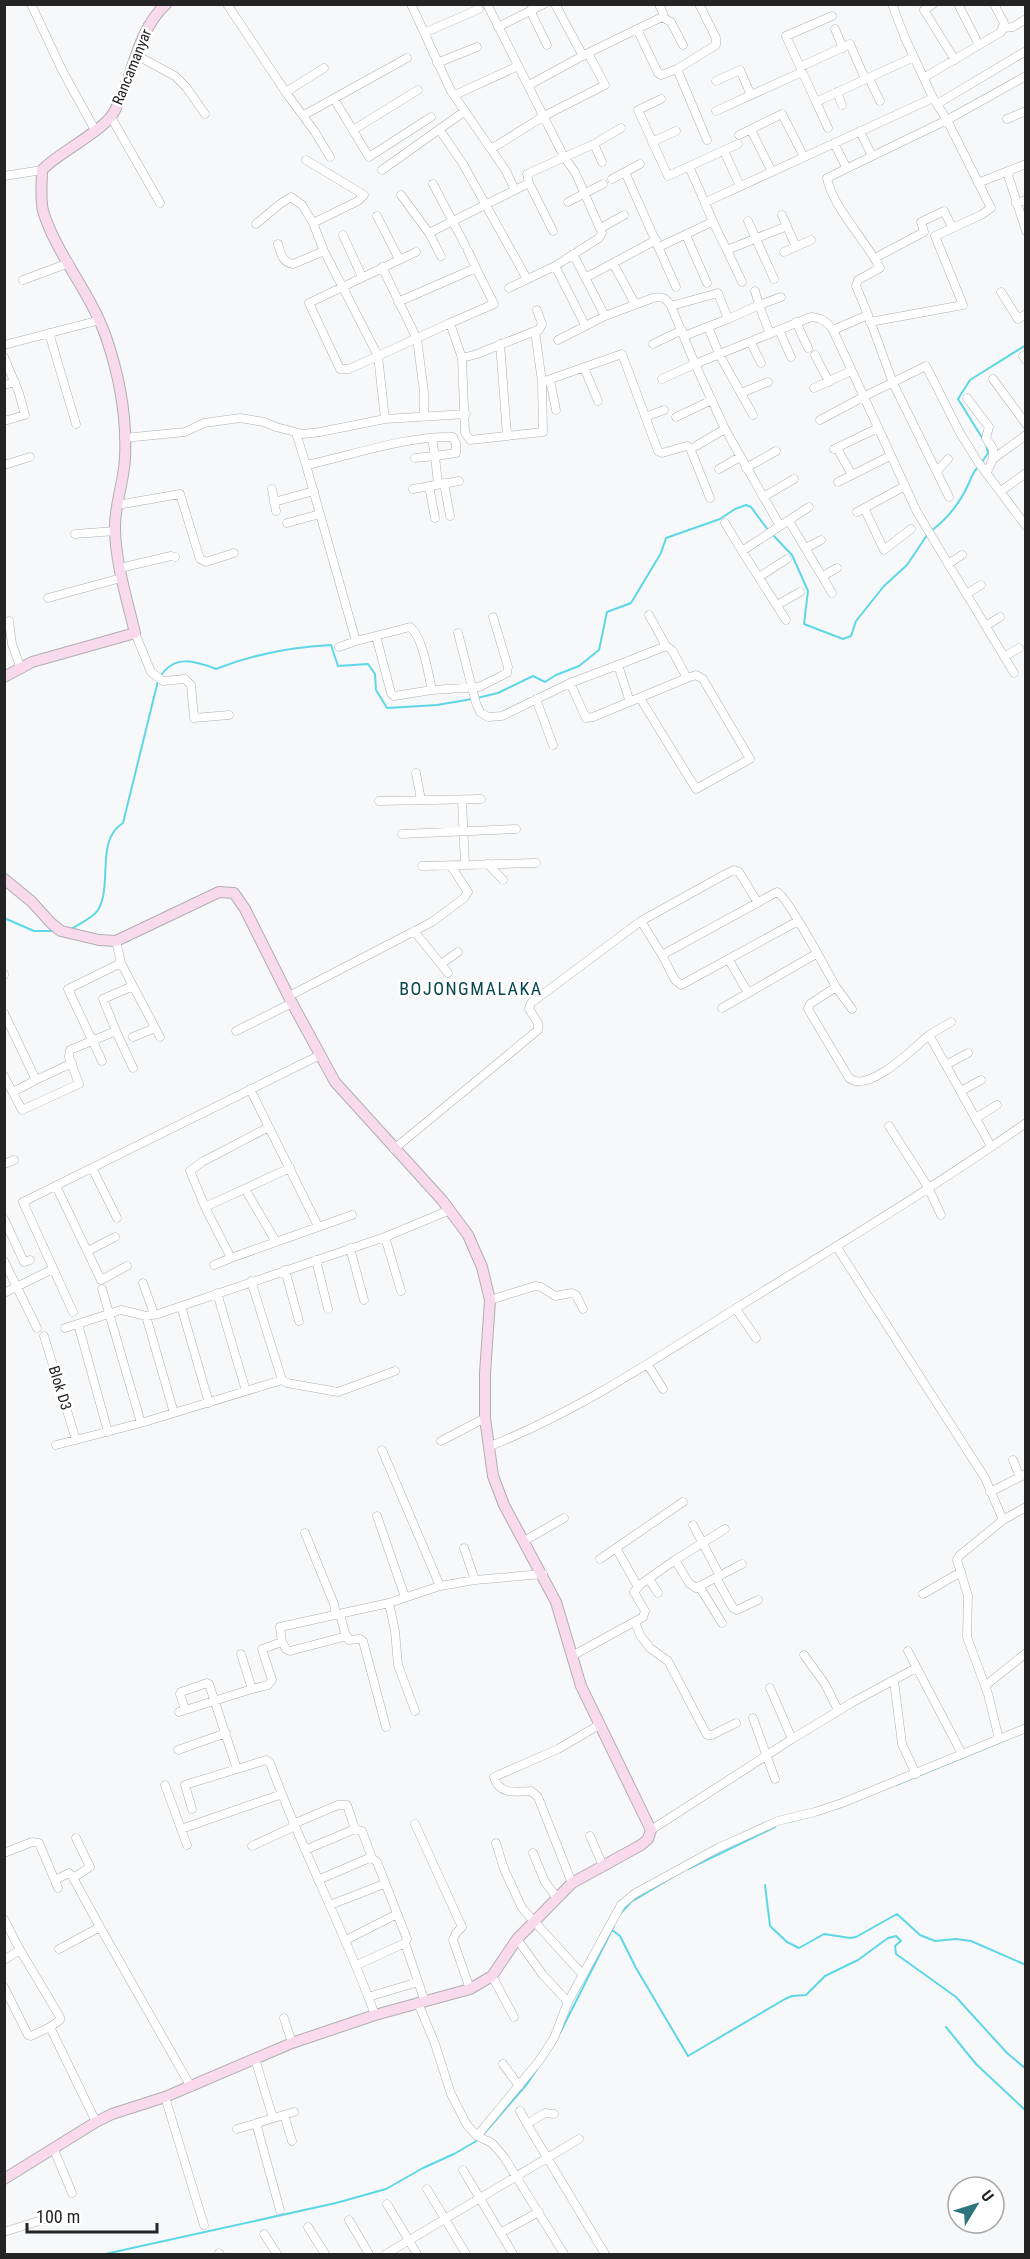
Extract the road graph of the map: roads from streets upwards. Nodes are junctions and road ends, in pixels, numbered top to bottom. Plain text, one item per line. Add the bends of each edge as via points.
1 (31, 4) edge
2 (166, 4) edge
3 (227, 4) edge
4 (411, 4) edge
5 (544, 4) edge
6 (555, 4) edge
7 (659, 4) edge
8 (699, 4) edge
9 (892, 4) edge
10 (933, 4) edge
11 (958, 4) edge
12 (994, 4) edge
13 (483, 7) edge
14 (530, 10) junction
15 (832, 16) dead end
16 (662, 17) junction
17 (1026, 19) edge
18 (498, 27) junction
19 (1004, 28) junction
20 (637, 29) junction
21 (835, 29) dead end
22 (424, 33) junction
23 (547, 45) dead end
24 (683, 45) dead end
25 (978, 45) junction
26 (477, 47) dead end
27 (843, 48) junction
28 (1026, 51) edge
29 (585, 54) junction
30 (136, 55) junction
31 (914, 57) junction
32 (407, 58) dead end
33 (955, 60) junction
34 (437, 63) junction
35 (518, 66) junction
36 (324, 68) dead end
37 (677, 69) junction
38 (801, 69) junction
39 (1026, 76) edge
40 (925, 77) junction
41 (867, 78) junction
42 (717, 81) dead end
43 (530, 86) junction
44 (418, 90) dead end
45 (286, 92) junction
46 (837, 92) junction
47 (455, 95) junction
48 (751, 95) junction
49 (334, 99) junction
50 (661, 99) dead end
51 (880, 101) dead end
52 (935, 101) junction
53 (816, 102) junction
54 (842, 105) dead end
55 (465, 111) junction
56 (716, 111) dead end
57 (1026, 111) edge
58 (205, 114) dead end
59 (304, 115) junction
60 (544, 116) junction
61 (111, 117) junction
62 (430, 117) dead end
63 (1007, 119) dead end
64 (946, 120) junction
65 (621, 128) dead end
66 (828, 128) dead end
67 (439, 129) junction
68 (95, 130) junction
69 (353, 130) junction
70 (751, 130) junction
71 (676, 131) dead end
72 (860, 131) junction
73 (739, 135) dead end
74 (707, 140) dead end
75 (652, 142) junction
76 (834, 143) junction
77 (594, 144) junction
78 (738, 144) dead end
79 (491, 149) junction
80 (723, 151) junction
81 (871, 153) dead end
82 (330, 157) dead end
83 (564, 157) junction
84 (804, 157) junction
85 (306, 160) dead end
86 (602, 162) dead end
87 (640, 164) dead end
88 (1026, 164) edge
89 (845, 165) dead end
90 (689, 166) junction
91 (42, 170) junction
92 (382, 170) dead end
93 (625, 172) junction
94 (772, 172) junction
95 (1007, 172) junction
96 (4, 176) edge
97 (612, 179) dead end
98 (530, 183) junction
99 (978, 183) junction
100 (433, 184) dead end
101 (603, 184) dead end
102 (740, 186) junction
103 (515, 190) junction
104 (584, 193) junction
105 (401, 195) dead end
106 (1026, 200) edge
107 (568, 202) dead end
108 (706, 202) junction
109 (160, 203) dead end
110 (1016, 203) junction
111 (486, 206) junction
112 (624, 215) dead end
113 (782, 215) dead end
114 (377, 216) dead end
115 (748, 220) dead end
116 (453, 222) junction
117 (712, 222) junction
118 (314, 223) junction
119 (255, 224) dead end
120 (787, 226) junction
121 (952, 227) junction
122 (601, 228) junction
123 (554, 231) dead end
124 (1026, 231) edge
125 (429, 233) junction
126 (343, 234) dead end
127 (686, 235) junction
128 (758, 239) junction
129 (811, 240) dead end
130 (657, 243) junction
131 (278, 244) dead end
132 (796, 246) junction
133 (727, 250) junction
134 (324, 251) junction
135 (416, 252) dead end
136 (783, 252) dead end
137 (573, 254) junction
138 (441, 256) dead end
139 (874, 258) junction
140 (399, 259) junction
141 (613, 262) junction
142 (69, 263) junction
143 (555, 266) junction
144 (382, 267) junction
145 (476, 268) junction
146 (362, 277) junction
147 (587, 277) junction
148 (23, 279) dead end
149 (527, 279) junction
150 (774, 279) dead end
151 (742, 282) dead end
152 (707, 283) dead end
153 (342, 286) junction
154 (676, 287) dead end
155 (509, 288) dead end
156 (755, 291) dead end
157 (1001, 292) dead end
158 (781, 297) dead end
159 (398, 302) junction
160 (635, 304) junction
161 (759, 305) junction
162 (671, 306) junction
163 (537, 310) dead end
164 (1026, 314) edge
165 (605, 316) junction
166 (728, 319) junction
167 (869, 319) junction
168 (100, 320) junction
169 (796, 322) junction
170 (450, 323) junction
171 (585, 325) junction
172 (708, 327) junction
173 (779, 330) junction
174 (833, 330) junction
175 (535, 331) junction
176 (50, 333) junction
177 (683, 333) junction
178 (770, 334) junction
179 (417, 339) junction
180 (558, 340) dead end
181 (750, 343) junction
182 (500, 344) junction
183 (653, 344) dead end
184 (4, 345) edge
185 (808, 348) dead end
186 (815, 355) dead end
187 (378, 356) junction
188 (720, 356) junction
189 (4, 357) edge
190 (791, 357) dead end
191 (462, 358) junction
192 (761, 363) dead end
193 (695, 364) junction
194 (584, 368) junction
195 (851, 371) junction
196 (662, 379) dead end
197 (993, 379) dead end
198 (546, 381) junction
199 (15, 382) junction
200 (768, 382) dead end
201 (829, 382) junction
202 (894, 383) junction
203 (4, 385) edge
204 (813, 388) dead end
205 (741, 393) junction
206 (863, 397) junction
207 (967, 398) dead end
208 (712, 400) junction
209 (598, 401) dead end
210 (556, 410) dead end
211 (664, 410) dead end
212 (466, 414) junction
213 (753, 415) dead end
214 (424, 416) junction
215 (645, 417) junction
216 (676, 417) dead end
217 (385, 419) junction
218 (820, 420) dead end
219 (4, 421) edge
220 (76, 423) dead end
221 (1026, 424) edge
222 (878, 428) junction
223 (725, 429) junction
224 (296, 433) junction
225 (507, 435) junction
226 (1026, 435) edge
227 (124, 438) junction
228 (432, 439) junction
229 (696, 446) dead end
230 (776, 451) dead end
231 (435, 456) junction
232 (890, 456) junction
233 (30, 457) dead end
234 (740, 457) junction
235 (415, 458) dead end
236 (948, 459) dead end
237 (993, 459) junction
238 (4, 465) edge
239 (306, 465) junction
240 (982, 467) junction
241 (746, 468) junction
242 (719, 469) dead end
243 (936, 471) junction
244 (1026, 473) edge
245 (852, 475) junction
246 (794, 479) dead end
247 (459, 481) dead end
248 (838, 482) dead end
249 (441, 484) junction
250 (429, 486) junction
251 (905, 486) junction
252 (272, 489) dead end
253 (413, 489) dead end
254 (314, 491) junction
255 (1001, 491) junction
256 (763, 497) junction
257 (949, 497) dead end
258 (710, 498) dead end
259 (274, 502) junction
260 (117, 505) junction
261 (809, 507) dead end
262 (276, 511) dead end
263 (320, 514) junction
264 (450, 516) dead end
265 (435, 518) dead end
266 (1024, 520) edge
267 (789, 521) junction
268 (287, 523) dead end
269 (726, 523) dead end
270 (780, 526) junction
271 (911, 529) dead end
272 (115, 531) junction
273 (75, 534) dead end
274 (821, 540) dead end
275 (806, 548) junction
276 (742, 551) junction
277 (234, 553) dead end
278 (962, 555) dead end
279 (175, 557) dead end
280 (787, 559) dead end
281 (948, 564) junction
282 (837, 567) dead end
283 (121, 573) junction
284 (823, 576) junction
285 (759, 577) junction
286 (981, 585) dead end
287 (800, 592) dead end
288 (832, 593) dead end
289 (966, 594) junction
290 (48, 598) dead end
291 (777, 605) junction
292 (649, 615) dead end
293 (493, 617) dead end
294 (1000, 617) dead end
295 (786, 620) dead end
296 (9, 621) dead end
297 (986, 626) junction
298 (135, 633) junction
299 (458, 633) dead end
300 (376, 636) junction
301 (356, 641) junction
302 (666, 646) junction
303 (339, 647) dead end
304 (1019, 648) dead end
305 (1004, 657) junction
306 (618, 665) junction
307 (21, 669) junction
308 (1014, 674) dead end
309 (4, 677) edge
310 (687, 678) junction
311 (570, 683) junction
312 (432, 690) junction
313 (472, 690) junction
314 (640, 698) junction
315 (536, 699) junction
316 (630, 702) junction
317 (229, 715) dead end
318 (553, 745) dead end
319 (416, 773) dead end
320 (421, 800) junction
321 (462, 800) junction
322 (480, 800) dead end
323 (379, 801) dead end
324 (516, 830) dead end
325 (463, 831) junction
326 (402, 834) dead end
327 (536, 863) dead end
328 (489, 864) junction
329 (465, 865) junction
330 (422, 866) dead end
331 (451, 866) junction
332 (4, 879) edge
333 (503, 880) dead end
334 (758, 903) junction
335 (641, 921) junction
336 (798, 921) junction
337 (414, 931) junction
338 (116, 941) junction
339 (458, 952) dead end
340 (816, 954) junction
341 (662, 956) junction
342 (729, 960) junction
343 (121, 963) junction
344 (441, 964) junction
345 (448, 973) dead end
346 (133, 986) junction
347 (836, 987) junction
348 (748, 993) junction
349 (290, 1000) junction
350 (722, 1008) dead end
351 (852, 1010) dead end
352 (4, 1013) edge
353 (951, 1022) dead end
354 (155, 1028) junction
355 (236, 1030) dead end
356 (116, 1031) junction
357 (929, 1035) junction
358 (133, 1037) dead end
359 (160, 1037) dead end
360 (92, 1041) junction
361 (968, 1053) dead end
362 (320, 1055) junction
363 (102, 1061) dead end
364 (72, 1063) junction
365 (946, 1065) junction
366 (133, 1068) dead end
367 (4, 1076) edge
368 (36, 1080) junction
369 (981, 1080) dead end
370 (250, 1089) junction
371 (961, 1091) junction
372 (13, 1092) junction
373 (997, 1105) dead end
374 (976, 1118) junction
375 (1026, 1123) edge
376 (889, 1126) dead end
377 (269, 1127) junction
378 (391, 1146) junction
379 (992, 1146) junction
380 (14, 1160) dead end
381 (4, 1164) edge
382 (92, 1168) junction
383 (290, 1168) junction
384 (56, 1186) junction
385 (928, 1188) junction
386 (245, 1189) junction
387 (205, 1207) junction
388 (450, 1210) junction
389 (352, 1215) dead end
390 (941, 1215) dead end
391 (117, 1218) dead end
392 (4, 1219) edge
393 (318, 1226) junction
394 (385, 1237) junction
395 (115, 1238) dead end
396 (275, 1240) junction
397 (836, 1246) junction
398 (350, 1248) junction
399 (88, 1251) junction
400 (231, 1258) junction
401 (316, 1260) junction
402 (4, 1261) edge
403 (23, 1262) dead end
404 (214, 1265) dead end
405 (127, 1266) dead end
406 (53, 1269) junction
407 (285, 1270) junction
408 (251, 1281) junction
409 (143, 1284) dead end
410 (16, 1287) junction
411 (102, 1289) dead end
412 (401, 1291) dead end
413 (4, 1293) edge
414 (217, 1293) junction
415 (364, 1300) dead end
416 (490, 1300) junction
417 (181, 1306) junction
418 (328, 1309) dead end
419 (583, 1309) dead end
420 (736, 1309) junction
421 (73, 1312) dead end
422 (110, 1314) junction
423 (150, 1315) junction
424 (299, 1321) dead end
425 (78, 1324) junction
426 (37, 1328) dead end
427 (65, 1328) dead end
428 (44, 1336) dead end
429 (756, 1338) dead end
430 (648, 1365) junction
431 (395, 1371) dead end
432 (282, 1380) junction
433 (663, 1389) dead end
434 (246, 1391) junction
435 (209, 1403) junction
436 (174, 1413) junction
437 (485, 1418) junction
438 (141, 1423) junction
439 (108, 1432) junction
440 (76, 1440) junction
441 (441, 1441) dead end
442 (56, 1445) dead end
443 (488, 1447) junction
444 (382, 1450) dead end
445 (1012, 1460) dead end
446 (1023, 1475) edge
447 (990, 1492) junction
448 (683, 1503) dead end
449 (1026, 1507) edge
450 (377, 1516) dead end
451 (564, 1518) dead end
452 (1003, 1520) junction
453 (693, 1525) dead end
454 (725, 1529) dead end
455 (305, 1533) dead end
456 (524, 1541) junction
457 (701, 1543) junction
458 (464, 1548) dead end
459 (616, 1548) junction
460 (600, 1559) dead end
461 (675, 1560) junction
462 (742, 1564) dead end
463 (962, 1572) junction
464 (543, 1574) junction
465 (718, 1577) junction
466 (648, 1579) junction
467 (475, 1580) junction
468 (440, 1586) junction
469 (699, 1586) junction
470 (638, 1587) junction
471 (658, 1593) dead end
472 (923, 1594) dead end
473 (405, 1597) junction
474 (758, 1600) dead end
475 (389, 1603) junction
476 (338, 1615) junction
477 (635, 1622) junction
478 (722, 1623) dead end
479 (347, 1636) junction
480 (282, 1642) junction
481 (908, 1651) dead end
482 (1026, 1653) edge
483 (241, 1654) dead end
484 (804, 1655) dead end
485 (572, 1656) junction
486 (916, 1668) junction
487 (894, 1681) junction
488 (985, 1686) junction
489 (770, 1688) dead end
490 (252, 1689) junction
491 (216, 1700) junction
492 (838, 1710) junction
493 (415, 1711) dead end
494 (753, 1718) dead end
495 (736, 1723) dead end
496 (599, 1725) junction
497 (386, 1727) dead end
498 (1026, 1728) edge
499 (226, 1733) junction
500 (792, 1739) junction
501 (999, 1739) junction
502 (178, 1750) dead end
503 (962, 1754) junction
504 (766, 1756) junction
505 (237, 1769) junction
506 (916, 1774) junction
507 (775, 1779) dead end
508 (165, 1785) dead end
509 (282, 1794) junction
510 (192, 1809) dead end
511 (415, 1824) dead end
512 (294, 1825) junction
513 (181, 1828) junction
514 (354, 1829) junction
515 (651, 1830) junction
516 (590, 1836) dead end
517 (76, 1838) dead end
518 (496, 1843) dead end
519 (187, 1845) dead end
520 (252, 1846) dead end
521 (305, 1850) junction
522 (4, 1853) edge
523 (533, 1853) dead end
524 (372, 1858) junction
525 (603, 1866) junction
526 (73, 1878) junction
527 (318, 1880) junction
528 (572, 1883) junction
529 (384, 1884) junction
530 (557, 1898) junction
531 (330, 1905) junction
532 (397, 1914) junction
533 (4, 1919) edge
534 (533, 1922) junction
535 (100, 1927) junction
536 (518, 1939) junction
537 (346, 1940) junction
538 (405, 1943) junction
539 (59, 1949) dead end
540 (20, 1950) junction
541 (4, 1960) edge
542 (357, 1965) junction
543 (583, 1975) junction
544 (492, 1976) junction
545 (418, 1982) junction
546 (4, 1987) edge
547 (470, 1989) junction
548 (368, 1997) junction
549 (422, 2002) junction
550 (568, 2002) junction
551 (375, 2015) junction
552 (284, 2018) dead end
553 (514, 2018) dead end
554 (50, 2027) junction
555 (292, 2043) junction
556 (255, 2059) junction
557 (503, 2064) dead end
558 (519, 2086) junction
559 (190, 2087) junction
560 (165, 2097) junction
561 (520, 2111) dead end
562 (294, 2112) dead end
563 (554, 2114) dead end
564 (284, 2115) junction
565 (273, 2118) junction
566 (96, 2122) junction
567 (256, 2123) junction
568 (527, 2124) junction
569 (237, 2129) dead end
570 (481, 2137) junction
571 (579, 2139) dead end
572 (292, 2141) dead end
573 (54, 2150) junction
574 (548, 2158) junction
575 (463, 2170) dead end
576 (517, 2177) junction
577 (4, 2179) edge
578 (427, 2189) dead end
579 (72, 2193) dead end
580 (479, 2199) junction
581 (387, 2204) dead end
582 (280, 2210) dead end
583 (539, 2212) junction
584 (48, 2218) dead end
585 (349, 2220) dead end
586 (445, 2220) junction
587 (204, 2225) dead end
588 (308, 2227) dead end
589 (4, 2232) edge
590 (500, 2233) junction
591 (264, 2234) dead end
592 (408, 2241) junction
593 (277, 2254) edge
594 (325, 2254) edge
595 (369, 2254) edge
596 (386, 2254) edge
597 (417, 2254) edge
598 (466, 2254) edge
599 (513, 2254) edge
600 (564, 2254) edge
601 (605, 2254) edge

1 - 68 street
2 - 30 street, Rancamanyar via 145,31
3 - 45 street
4 - 22 street
5 - 14 street
6 - 29 street
7 - 16 street
8 - 37 street via 716,45
9 - 31 street
10 - 33 street via 924,10
11 - 25 street
12 - 19 street
13 - 18 street
13 - 22 street
14 - 18 street
14 - 23 street
15 - 38 street via 786,36
16 - 20 street
16 - 24 street via 671,22
17 - 19 street
18 - 35 street
19 - 25 street
20 - 29 street
20 - 37 street via 658,73
21 - 27 street
22 - 34 street
25 - 33 street
26 - 34 street
27 - 38 street
27 - 41 street via 850,44
28 - 52 street
29 - 43 street
29 - 60 street via 605,85
30 - 58 street via 175,76
30 - 61 street, Rancamanyar
31 - 40 street
31 - 41 street
32 - 49 street
33 - 40 street
34 - 47 street
35 - 43 street
35 - 47 street
36 - 45 street
37 - 74 street
38 - 48 street
38 - 53 street
39 - 64 street
40 - 52 street
41 - 46 street
41 - 51 street
42 - 48 street via 740,70
43 - 60 street
44 - 69 street
45 - 59 street
46 - 53 street
46 - 54 street
47 - 55 street
48 - 56 street
49 - 59 street
49 - 69 street
50 - 75 street via 638,110
52 - 64 street
52 - 72 street
53 - 66 street
55 - 67 street
55 - 79 street
57 - 63 street
59 - 82 street
60 - 79 street
60 - 83 street
61 - 68 street, Rancamanyar
61 - 109 street
62 - 69 street via 369,157
64 - 99 street
64 - 139 street via 827,178 832,194
65 - 77 street
67 - 92 street
67 - 111 street
68 - 91 street, Rancamanyar
70 - 73 street
70 - 84 street via 782,114
70 - 94 street
71 - 75 street
72 - 76 street
72 - 81 street
75 - 90 street via 668,176
76 - 84 street
76 - 89 street
77 - 83 street
77 - 86 street
78 - 80 street
79 - 103 street
80 - 90 street
80 - 102 street
83 - 98 street via 526,174
83 - 104 street
84 - 94 street
85 - 118 street via 364,195
87 - 93 street
88 - 95 street
90 - 108 street
91 - 96 street
91 - 142 street via 43,211
93 - 97 street
93 - 130 street
94 - 102 street
95 - 99 street
95 - 110 street
98 - 103 street
98 - 123 street
99 - 121 street via 991,208
100 - 116 street
101 - 104 street
102 - 108 street
103 - 111 street
104 - 107 street
104 - 122 street
105 - 125 street
106 - 110 street
108 - 117 street
110 - 124 street
111 - 116 street
111 - 149 street
112 - 122 street
113 - 120 street
114 - 140 street
115 - 128 street
116 - 125 street
116 - 145 street
117 - 127 street
117 - 133 street
118 - 119 street via 291,197
118 - 134 street
120 - 128 street
120 - 132 street
121 - 139 street via 944,212 921,222 924,232
121 - 167 street via 935,236 963,305
122 - 137 street via 602,236
125 - 138 street
126 - 146 street
127 - 130 street
127 - 152 street
128 - 133 street
128 - 150 street
129 - 132 street
130 - 141 street
130 - 154 street
131 - 134 street via 283,259 293,264
132 - 136 street
133 - 151 street
134 - 153 street
135 - 140 street
137 - 143 street
137 - 147 street
139 - 167 street via 880,268 858,280 856,286
140 - 144 street
141 - 147 street
141 - 160 street
142 - 148 street
142 - 168 street
143 - 149 street
143 - 171 street
144 - 146 street
144 - 159 street
145 - 159 street
145 - 170 street via 494,304
146 - 153 street
147 - 165 street
149 - 155 street
153 - 187 street
153 - 187 street via 309,304 338,367 349,369
156 - 161 street
157 - 164 street via 1018,319
158 - 161 street
159 - 179 street
160 - 162 street via 661,296
160 - 165 street
161 - 166 street
161 - 178 street
162 - 166 street via 718,293
162 - 177 street
163 - 175 street via 542,324
165 - 171 street
166 - 172 street
167 - 174 street
167 - 202 street
168 - 176 street
168 - 227 street via 120,391
169 - 173 street
169 - 174 street via 821,318
169 - 185 street
170 - 179 street
170 - 191 street
171 - 180 street
172 - 177 street
172 - 188 street
173 - 178 street
173 - 190 street
174 - 195 street
175 - 182 street
175 - 198 street
176 - 184 street
176 - 220 street
177 - 183 street
177 - 193 street
178 - 181 street
179 - 187 street
179 - 214 street
181 - 188 street
181 - 192 street
182 - 191 street
182 - 225 street
186 - 201 street
187 - 217 street
188 - 193 street
188 - 205 street
189 - 199 street
191 - 212 street
193 - 196 street
193 - 208 street
194 - 198 street
194 - 209 street
194 - 215 street via 622,354
195 - 201 street
195 - 206 street
197 - 221 street
198 - 210 street
198 - 225 street via 543,432
199 - 203 street
199 - 219 street via 25,415
200 - 205 street
201 - 204 street
202 - 206 street
202 - 240 street via 926,366
202 - 243 street
205 - 213 street
206 - 218 street
206 - 222 street
207 - 237 street via 988,427 986,438 993,449
208 - 216 street
208 - 223 street
211 - 215 street
212 - 214 street
212 - 225 street via 465,433 470,440
214 - 217 street
215 - 258 street via 660,453 690,448
217 - 224 street
222 - 232 street
222 - 245 street via 835,448
223 - 229 street
223 - 234 street
224 - 227 street via 240,418 204,423 185,432
224 - 239 street
226 - 237 street
227 - 260 street via 125,460
228 - 231 street
228 - 231 street via 453,437 456,444 456,453
228 - 239 street
230 - 241 street
231 - 235 street
231 - 249 street
232 - 245 street
232 - 251 street
233 - 238 street
234 - 241 street
234 - 242 street
236 - 243 street
237 - 240 street
239 - 254 street
240 - 255 street
241 - 256 street
243 - 257 street
244 - 255 street
245 - 248 street
246 - 256 street
247 - 249 street
249 - 250 street
249 - 264 street
250 - 253 street
250 - 265 street
251 - 271 street via 860,510 884,550
251 - 281 street
252 - 259 street
254 - 259 street
254 - 263 street
255 - 266 street
256 - 270 street
259 - 262 street
260 - 272 street
260 - 277 street via 180,494 200,559 206,562
261 - 267 street
263 - 268 street
263 - 301 street
267 - 270 street
267 - 275 street
269 - 276 street
270 - 276 street
272 - 273 street
272 - 283 street
274 - 275 street
275 - 284 street
276 - 285 street
278 - 281 street
279 - 283 street
280 - 285 street
281 - 289 street
282 - 284 street
283 - 290 street
283 - 298 street
284 - 288 street
285 - 291 street
286 - 289 street
287 - 291 street
289 - 297 street
291 - 295 street
292 - 302 street
293 - 313 street via 507,673
294 - 297 street
296 - 307 street
297 - 305 street
298 - 307 street via 32,662
298 - 317 street via 151,672 163,681 185,679 191,685 193,717
299 - 313 street
300 - 301 street
300 - 312 street via 394,696
300 - 312 street via 407,627 413,629
301 - 303 street
302 - 306 street
302 - 310 street
304 - 305 street
305 - 308 street
306 - 311 street
306 - 316 street
307 - 309 street
310 - 314 street
310 - 314 street via 696,675 703,679 750,759 696,789
311 - 315 street
311 - 316 street via 586,718
312 - 313 street
313 - 315 street via 480,712 488,717 502,716
314 - 316 street
315 - 318 street
319 - 320 street
320 - 321 street
320 - 323 street
321 - 322 street
321 - 325 street
324 - 325 street
325 - 326 street
325 - 329 street
327 - 328 street
328 - 329 street
328 - 333 street
329 - 331 street
330 - 331 street
331 - 337 street via 468,892 432,922
332 - 338 street via 61,931
334 - 335 street via 740,872 734,870
334 - 336 street via 777,892
334 - 341 street
335 - 341 street
335 - 378 street via 531,1003 529,1009 538,1030
336 - 340 street
336 - 342 street
337 - 344 street
337 - 349 street
338 - 343 street
338 - 349 street via 219,892 229,891 241,901
339 - 344 street
340 - 347 street
340 - 348 street
341 - 342 street via 681,985
342 - 348 street
343 - 346 street
343 - 360 street via 68,988
344 - 345 street
346 - 354 street
346 - 356 street via 102,1000
347 - 351 street
347 - 357 street via 808,1009 853,1082 879,1076
348 - 350 street
349 - 355 street
349 - 362 street
352 - 368 street
353 - 357 street
354 - 358 street
354 - 359 street
356 - 360 street
356 - 366 street
357 - 365 street
360 - 363 street
360 - 364 street via 70,1050
361 - 365 street
362 - 370 street
362 - 378 street via 335,1082
364 - 368 street
364 - 372 street via 78,1085 22,1110
365 - 371 street
367 - 372 street
368 - 372 street
369 - 371 street
370 - 377 street
370 - 382 street
371 - 374 street
373 - 374 street
374 - 379 street
375 - 379 street
376 - 385 street
377 - 383 street
377 - 387 street via 192,1169 190,1173
378 - 388 street
379 - 385 street
380 - 381 street
382 - 384 street
382 - 391 street
383 - 386 street
383 - 393 street
384 - 399 street
384 - 406 street via 22,1204
385 - 390 street
385 - 397 street
386 - 387 street
386 - 396 street
387 - 400 street
388 - 394 street
388 - 416 street via 468,1235 482,1267
389 - 393 street
392 - 403 street
393 - 396 street
394 - 398 street
394 - 412 street
395 - 399 street
396 - 400 street
397 - 420 street
397 - 447 street via 985,1478
398 - 401 street
398 - 415 street
399 - 405 street via 101,1280
400 - 404 street
401 - 407 street
401 - 418 street
402 - 410 street
406 - 410 street
406 - 421 street
407 - 408 street
407 - 424 street
408 - 414 street
408 - 432 street
409 - 423 street
410 - 413 street
410 - 426 street
411 - 422 street
414 - 417 street
414 - 434 street
416 - 419 street via 535,1286 555,1296 572,1293
416 - 437 street
417 - 423 street
417 - 435 street
420 - 429 street
420 - 430 street
422 - 423 street via 121,1310
422 - 425 street
422 - 438 street
423 - 436 street
425 - 427 street
425 - 439 street
428 - 440 street, Blok D3
430 - 433 street
430 - 443 street via 540,1425
431 - 432 street via 338,1392
432 - 434 street
434 - 435 street
435 - 436 street
436 - 438 street
437 - 441 street
437 - 443 street
438 - 439 street
439 - 440 street
440 - 442 street
443 - 456 street via 504,1505
444 - 468 street
445 - 446 street
446 - 447 street
447 - 452 street
448 - 459 street
449 - 452 street
450 - 473 street
451 - 456 street
452 - 463 street via 958,1556
453 - 457 street
454 - 457 street
455 - 476 street
456 - 464 street
457 - 461 street
457 - 465 street
458 - 467 street
459 - 460 street
459 - 470 street
461 - 466 street
461 - 469 street via 691,1587
462 - 465 street
463 - 472 street
463 - 488 street via 968,1596 967,1637
464 - 467 street
464 - 485 street
465 - 469 street
465 - 474 street via 733,1608 737,1610
466 - 470 street
466 - 471 street
467 - 468 street
468 - 473 street
469 - 478 street
470 - 477 street via 634,1594 645,1615
473 - 475 street
475 - 476 street
475 - 493 street via 398,1665
476 - 479 street
476 - 480 street via 280,1627
477 - 485 street
477 - 495 street via 650,1648 668,1660 706,1735
479 - 480 street via 288,1651
479 - 497 street via 349,1640 363,1641
480 - 490 street via 262,1649 272,1680
481 - 486 street
482 - 488 street
483 - 490 street
484 - 492 street
485 - 496 street
486 - 487 street
486 - 503 street
487 - 492 street
487 - 506 street via 902,1744
488 - 501 street
489 - 500 street
490 - 491 street
491 - 491 street via 207,1683 180,1694 182,1711
491 - 499 street
492 - 500 street
494 - 504 street
496 - 515 street
496 - 528 street via 558,1749 494,1777 503,1790 531,1791 538,1797
498 - 501 street
499 - 502 street
499 - 505 street
500 - 504 street
501 - 503 street
503 - 506 street
504 - 507 street
504 - 515 street
505 - 509 street via 268,1761
505 - 510 street via 185,1785
506 - 543 street via 824,1809 778,1821 718,1848 634,1894 621,1905
508 - 513 street
509 - 512 street
509 - 513 street
511 - 547 street via 462,1927 453,1940
512 - 514 street via 345,1803
512 - 520 street
512 - 521 street
513 - 519 street
514 - 521 street
514 - 524 street via 362,1831
515 - 525 street via 641,1845
516 - 525 street
517 - 526 street via 90,1867
518 - 534 street via 522,1908
521 - 527 street
522 - 526 street via 36,1841 56,1884 69,1873
523 - 530 street via 545,1882
524 - 527 street
524 - 529 street
525 - 528 street
526 - 535 street
527 - 531 street
528 - 530 street
529 - 531 street
529 - 532 street
530 - 534 street
531 - 537 street
532 - 537 street
532 - 538 street
533 - 540 street
534 - 536 street
534 - 543 street
535 - 539 street
535 - 559 street
536 - 544 street
536 - 550 street
537 - 542 street
538 - 542 street
538 - 545 street
540 - 541 street
540 - 554 street via 60,2017
542 - 548 street
543 - 550 street
544 - 547 street
544 - 553 street
545 - 548 street
545 - 549 street
546 - 554 street via 28,2035
547 - 549 street
548 - 551 street
549 - 551 street
549 - 570 street via 452,2094 467,2125
550 - 558 street via 554,2038
551 - 555 street
552 - 555 street
554 - 566 street
555 - 556 street
556 - 559 street
556 - 565 street
557 - 558 street
558 - 570 street
559 - 560 street
560 - 566 street
560 - 587 street
561 - 568 street
562 - 564 street
563 - 568 street via 545,2113
564 - 565 street
564 - 572 street
565 - 567 street
566 - 573 street
567 - 569 street
567 - 582 street
568 - 574 street
570 - 576 street via 492,2143
571 - 574 street
573 - 577 street
573 - 579 street
574 - 576 street
574 - 601 street
575 - 580 street
576 - 580 street
576 - 583 street
578 - 586 street
580 - 586 street
580 - 590 street
581 - 592 street
583 - 590 street
583 - 600 street
584 - 589 street
585 - 595 street
586 - 592 street
586 - 598 street
588 - 594 street
590 - 599 street
591 - 593 street
592 - 596 street
592 - 597 street

